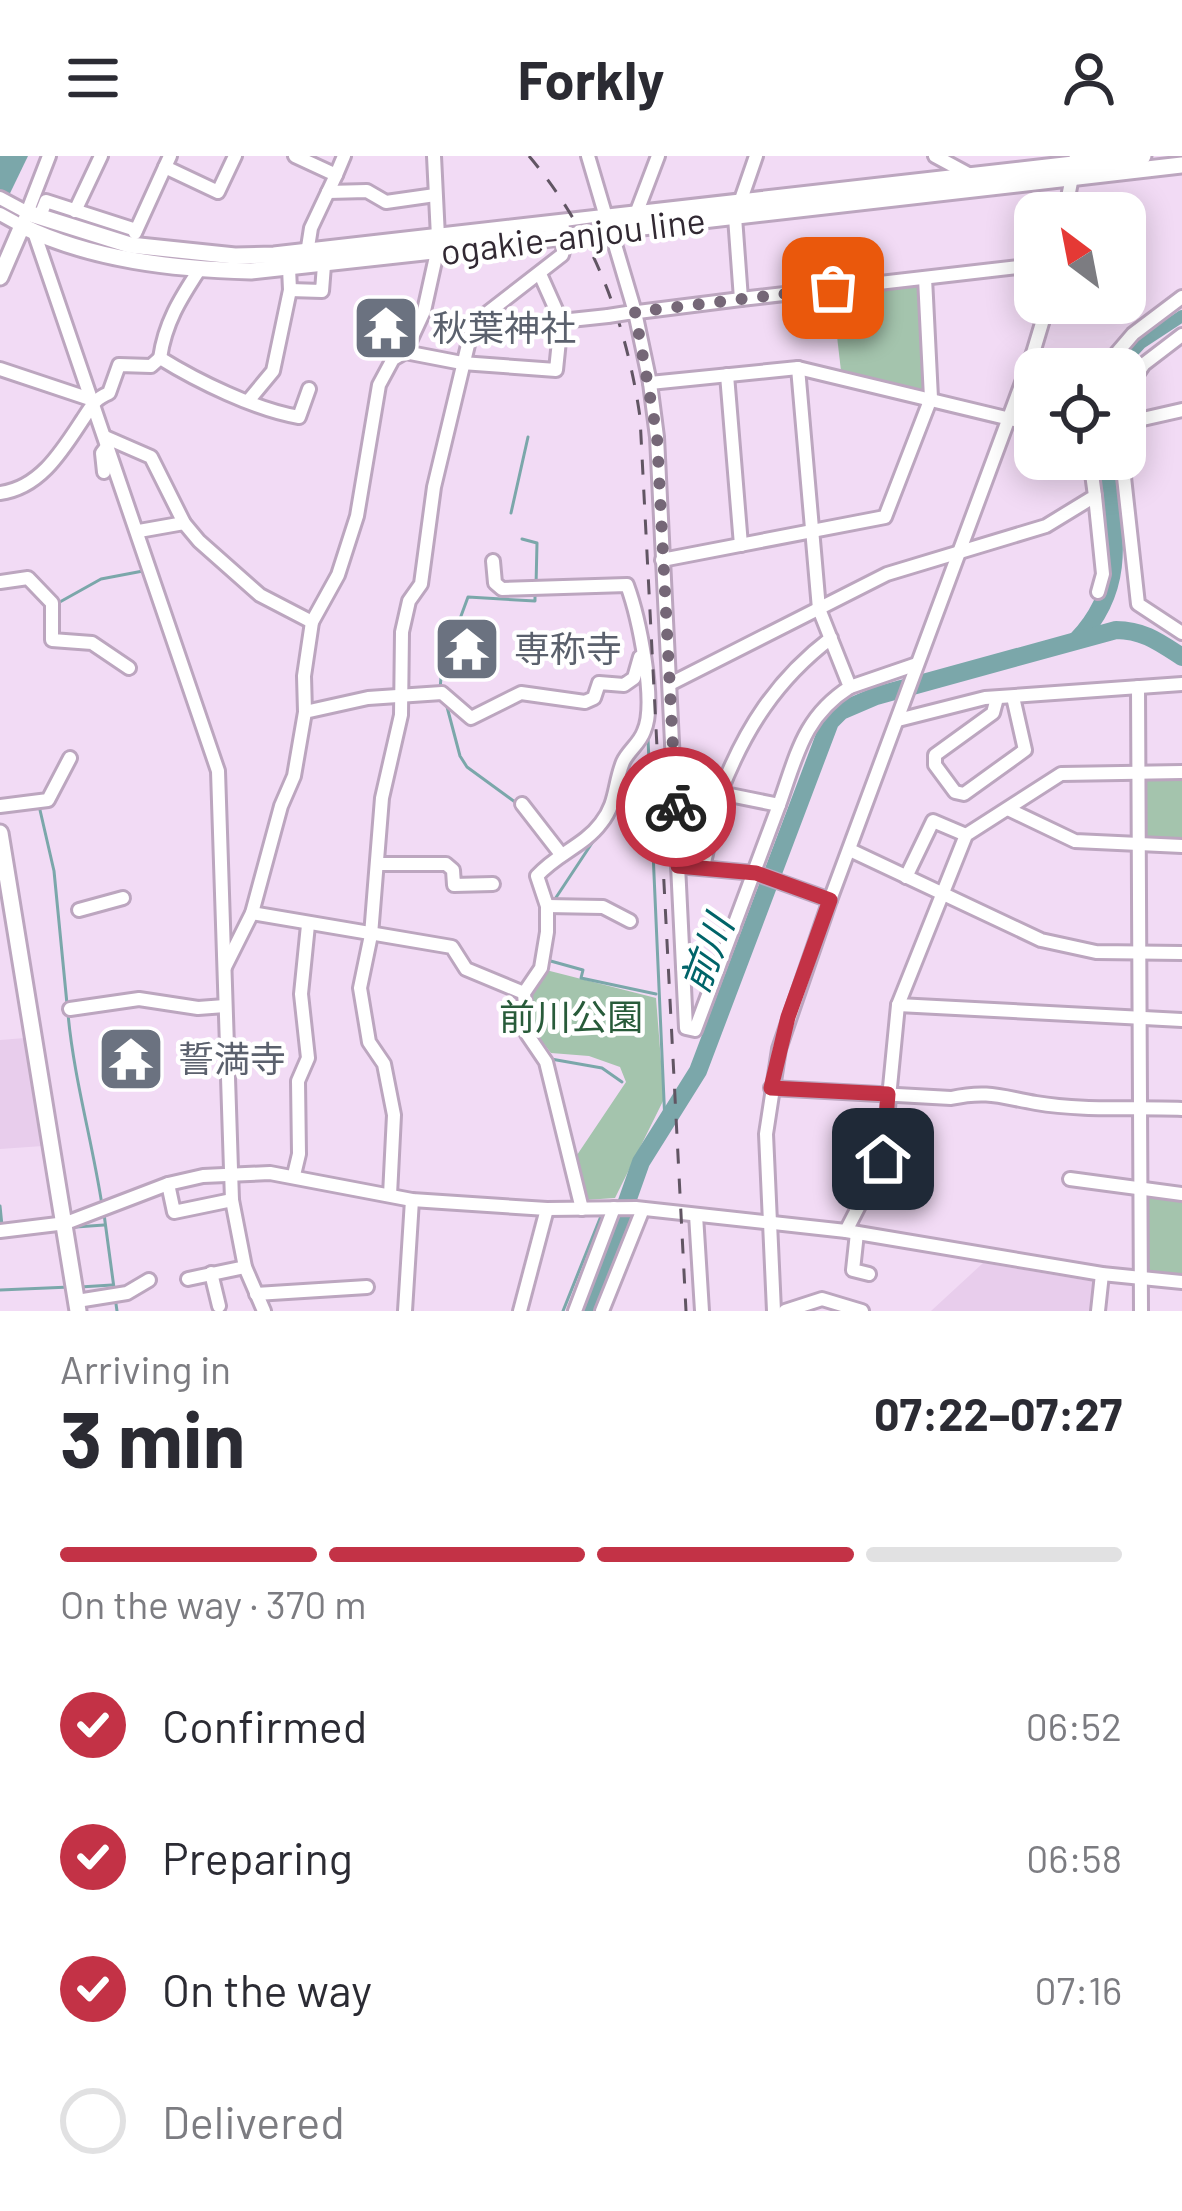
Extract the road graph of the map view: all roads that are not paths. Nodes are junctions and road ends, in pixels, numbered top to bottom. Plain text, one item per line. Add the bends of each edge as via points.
1 (49, 156) edge
2 (101, 156) edge
3 (235, 156) edge
4 (295, 156) edge
5 (344, 156) edge
6 (434, 156) edge
7 (588, 156) edge
8 (658, 156) edge
9 (756, 156) edge
10 (935, 156) edge
11 (1143, 156) edge
12 (167, 162) edge
13 (1182, 165) edge
14 (1074, 166) edge
15 (336, 176) junction
16 (972, 176) junction
17 (328, 192) junction
18 (435, 196) junction
19 (0, 198) edge
20 (737, 210) junction
21 (75, 211) junction
22 (0, 214) edge
23 (636, 214) junction
24 (30, 220) junction
25 (605, 227) junction
26 (568, 236) junction
27 (133, 238) junction
28 (438, 244) junction
29 (306, 263) junction
30 (1014, 267) edge
31 (199, 270) junction
32 (540, 274) junction
33 (0, 277) edge
34 (925, 278) junction
35 (290, 290) junction
36 (1182, 297) edge
37 (741, 299) junction
38 (631, 312) junction
39 (561, 321) junction
40 (1041, 324) edge
41 (1182, 335) edge
42 (1121, 348) edge
43 (405, 352) junction
44 (160, 358) junction
45 (1146, 362) edge
46 (462, 363) junction
47 (798, 368) junction
48 (0, 369) edge
49 (727, 375) junction
50 (650, 383) junction
51 (309, 389) dead end
52 (931, 398) junction
53 (93, 400) junction
54 (248, 400) junction
55 (1182, 410) edge
56 (1009, 418) junction
57 (1146, 418) edge
58 (1014, 419) edge
59 (107, 441) junction
60 (104, 472) dead end
61 (1093, 480) edge
62 (1124, 480) edge
63 (0, 494) edge
64 (1095, 496) junction
65 (184, 523) junction
66 (139, 531) junction
67 (812, 531) junction
68 (741, 545) junction
69 (959, 554) junction
70 (662, 560) junction
71 (493, 561) dead end
72 (1134, 573) junction
73 (1104, 574) junction
74 (0, 582) edge
75 (1098, 592) dead end
76 (819, 609) junction
77 (312, 622) junction
78 (1182, 633) edge
79 (831, 638) junction
80 (642, 650) junction
81 (916, 664) junction
82 (129, 668) dead end
83 (670, 684) junction
84 (1182, 684) edge
85 (850, 687) junction
86 (1138, 687) junction
87 (399, 697) junction
88 (1013, 697) junction
89 (997, 698) junction
90 (305, 712) junction
91 (900, 714) junction
92 (70, 758) dead end
93 (1139, 772) junction
94 (1182, 772) edge
95 (720, 793) junction
96 (522, 804) dead end
97 (779, 805) junction
98 (0, 806) edge
99 (1008, 809) junction
100 (0, 833) edge
101 (966, 836) junction
102 (1141, 844) junction
103 (1182, 846) edge
104 (850, 850) junction
105 (560, 853) junction
106 (379, 864) junction
107 (678, 866) junction
108 (703, 867) junction
109 (756, 873) junction
110 (906, 877) junction
111 (493, 884) dead end
112 (941, 893) junction
113 (225, 896) junction
114 (123, 898) dead end
115 (830, 900) junction
116 (551, 906) junction
117 (254, 907) junction
118 (79, 910) dead end
119 (631, 921) dead end
120 (308, 925) junction
121 (370, 935) junction
122 (1182, 953) edge
123 (1140, 954) junction
124 (224, 970) junction
125 (524, 993) junction
126 (898, 1005) junction
127 (225, 1006) junction
128 (70, 1009) dead end
129 (1140, 1018) junction
130 (1182, 1020) edge
131 (771, 1088) junction
132 (888, 1094) junction
133 (1140, 1107) junction
134 (1182, 1109) edge
135 (232, 1172) junction
136 (293, 1175) junction
137 (1070, 1179) dead end
138 (168, 1184) junction
139 (1140, 1188) junction
140 (1182, 1194) edge
141 (390, 1195) junction
142 (232, 1200) junction
143 (412, 1200) junction
144 (614, 1208) junction
145 (547, 1209) junction
146 (582, 1209) junction
147 (639, 1209) junction
148 (696, 1215) junction
149 (66, 1223) junction
150 (768, 1225) junction
151 (0, 1231) edge
152 (852, 1232) junction
153 (245, 1267) junction
154 (211, 1274) junction
155 (869, 1274) dead end
156 (1102, 1274) junction
157 (188, 1279) dead end
158 (149, 1280) dead end
159 (1141, 1280) junction
160 (1182, 1282) edge
161 (367, 1286) dead end
162 (256, 1294) junction
163 (76, 1296) edge
164 (219, 1306) dead end
165 (264, 1311) edge
166 (405, 1311) edge
167 (520, 1311) edge
168 (575, 1311) edge
169 (602, 1311) edge
170 (702, 1311) edge
171 (775, 1311) edge
172 (785, 1311) edge
173 (862, 1311) edge
174 (1098, 1311) edge
175 (1141, 1311) edge

1 - 24 street
2 - 21 street
3 - 12 street via 218,192
4 - 15 street
5 - 15 street
6 - 18 street
7 - 25 street
8 - 23 street
9 - 20 street
10 - 16 street
11 - 14 main road
12 - 27 street
13 - 14 main road, ogakie-anjou line
14 - 16 main road
14 - 20 main road, ogakie-anjou line
15 - 17 street
16 - 20 main road
17 - 18 street via 367,191 386,202
17 - 29 street
18 - 28 street
19 - 24 street
20 - 23 main road
20 - 25 main road, ogakie-anjou line
20 - 37 street
21 - 24 street via 46,201
21 - 27 street
22 - 24 street
23 - 25 main road
24 - 27 main road
24 - 31 main road, ogakie-anjou line via 125,258
24 - 33 main road
24 - 53 street
25 - 26 main road, ogakie-anjou line, bridge
25 - 28 main road
25 - 38 street
26 - 28 main road, ogakie-anjou line
26 - 32 street via 562,255
27 - 29 main road
28 - 29 main road, ogakie-anjou line
28 - 43 street via 424,311
29 - 31 main road, ogakie-anjou line
29 - 35 street
29 - 35 street via 322,291
30 - 34 street
31 - 44 street via 176,304
32 - 39 street
32 - 46 street via 473,324
34 - 37 street
34 - 52 street
35 - 54 street via 273,370
36 - 42 street
37 - 38 street
38 - 39 street, bridge
38 - 50 street
39 - 46 street via 556,370
40 - 56 street
41 - 45 street
43 - 46 street
43 - 77 street via 379,385 357,516
44 - 53 street via 151,366 119,365 109,393
44 - 54 street
46 - 87 street via 429,511 422,584 402,632
47 - 49 street
47 - 52 street
47 - 67 street
48 - 53 street
49 - 50 street
49 - 68 street
50 - 70 street
51 - 54 street via 298,417
52 - 56 street
52 - 67 street via 885,517
53 - 59 street
53 - 63 street via 44,475
55 - 57 street
56 - 58 street
56 - 69 street
59 - 60 street
59 - 65 street via 151,457
59 - 66 street
61 - 64 street
62 - 72 street
64 - 69 street via 1046,526
64 - 73 street
65 - 66 street
65 - 77 street via 260,595
66 - 113 street via 218,771
67 - 68 street
67 - 76 street
68 - 70 street
69 - 76 street via 886,574
69 - 81 street
70 - 83 street
71 - 80 street via 502,589 627,584
72 - 73 street
72 - 78 street via 1138,604
73 - 75 street
74 - 82 street via 28,578 52,603 52,640 92,643
76 - 79 street
76 - 83 street
77 - 90 street
79 - 85 street
79 - 95 street via 762,705
80 - 87 street via 634,678 599,683 585,702 521,693 471,718 442,693
80 - 105 street via 644,733 623,762 617,797 598,827
81 - 85 street
81 - 91 street
83 - 107 street
84 - 86 street
85 - 97 street via 807,725
86 - 88 street
86 - 93 street
87 - 90 street
87 - 106 street
88 - 89 street
88 - 89 street via 1025,750 964,794 955,792 935,755 993,712
89 - 91 street
90 - 117 street
91 - 104 street
92 - 98 street via 48,800
93 - 94 street
93 - 99 street via 1061,774
93 - 102 street
95 - 97 street
95 - 108 street
96 - 105 street
97 - 109 street
99 - 101 street
99 - 102 street via 1075,841
100 - 149 main road
101 - 110 street via 933,820
101 - 112 street
102 - 103 street
102 - 123 street
104 - 110 street
104 - 115 street
105 - 116 street via 537,876
106 - 111 street via 446,864 454,885
106 - 121 street
107 - 108 street
107 - 109 street via 686,1028 694,1030
108 - 109 street
109 - 115 street
110 - 112 street
112 - 123 street via 1041,940
112 - 126 street
113 - 117 street
113 - 124 street
114 - 118 street
115 - 131 street
116 - 119 street via 603,908
116 - 125 street via 541,968
117 - 120 street
117 - 124 street
120 - 121 street
120 - 136 street via 301,994 308,1058 298,1081
121 - 125 street via 452,946 466,969
121 - 141 street via 360,988 394,1115
122 - 123 street
123 - 129 street
124 - 127 street
125 - 146 street via 527,1034 546,1062
126 - 129 street
126 - 132 street
127 - 128 street via 139,999
127 - 135 street
129 - 130 street
129 - 133 street
131 - 132 street
131 - 150 street
132 - 133 street via 977,1092 1037,1104
132 - 152 street via 883,1159
133 - 134 street
133 - 139 street
135 - 136 street
135 - 138 street
135 - 142 street
136 - 141 street
137 - 139 street
138 - 142 street via 174,1212
138 - 149 street
139 - 140 street
139 - 159 street
141 - 143 street
142 - 153 street
143 - 145 street
143 - 166 street
144 - 146 street
144 - 147 street
144 - 168 street
145 - 146 street
145 - 167 street
147 - 148 street
147 - 169 street
148 - 150 street
148 - 170 street
149 - 151 street
149 - 163 main road
150 - 152 street
150 - 171 street
152 - 155 street via 853,1270
152 - 156 street
153 - 154 street
153 - 162 street
154 - 157 street
154 - 164 street
156 - 159 street
156 - 174 street
158 - 163 street via 115,1295
159 - 160 street
159 - 175 street
161 - 162 street
162 - 165 street
172 - 173 street via 822,1299

